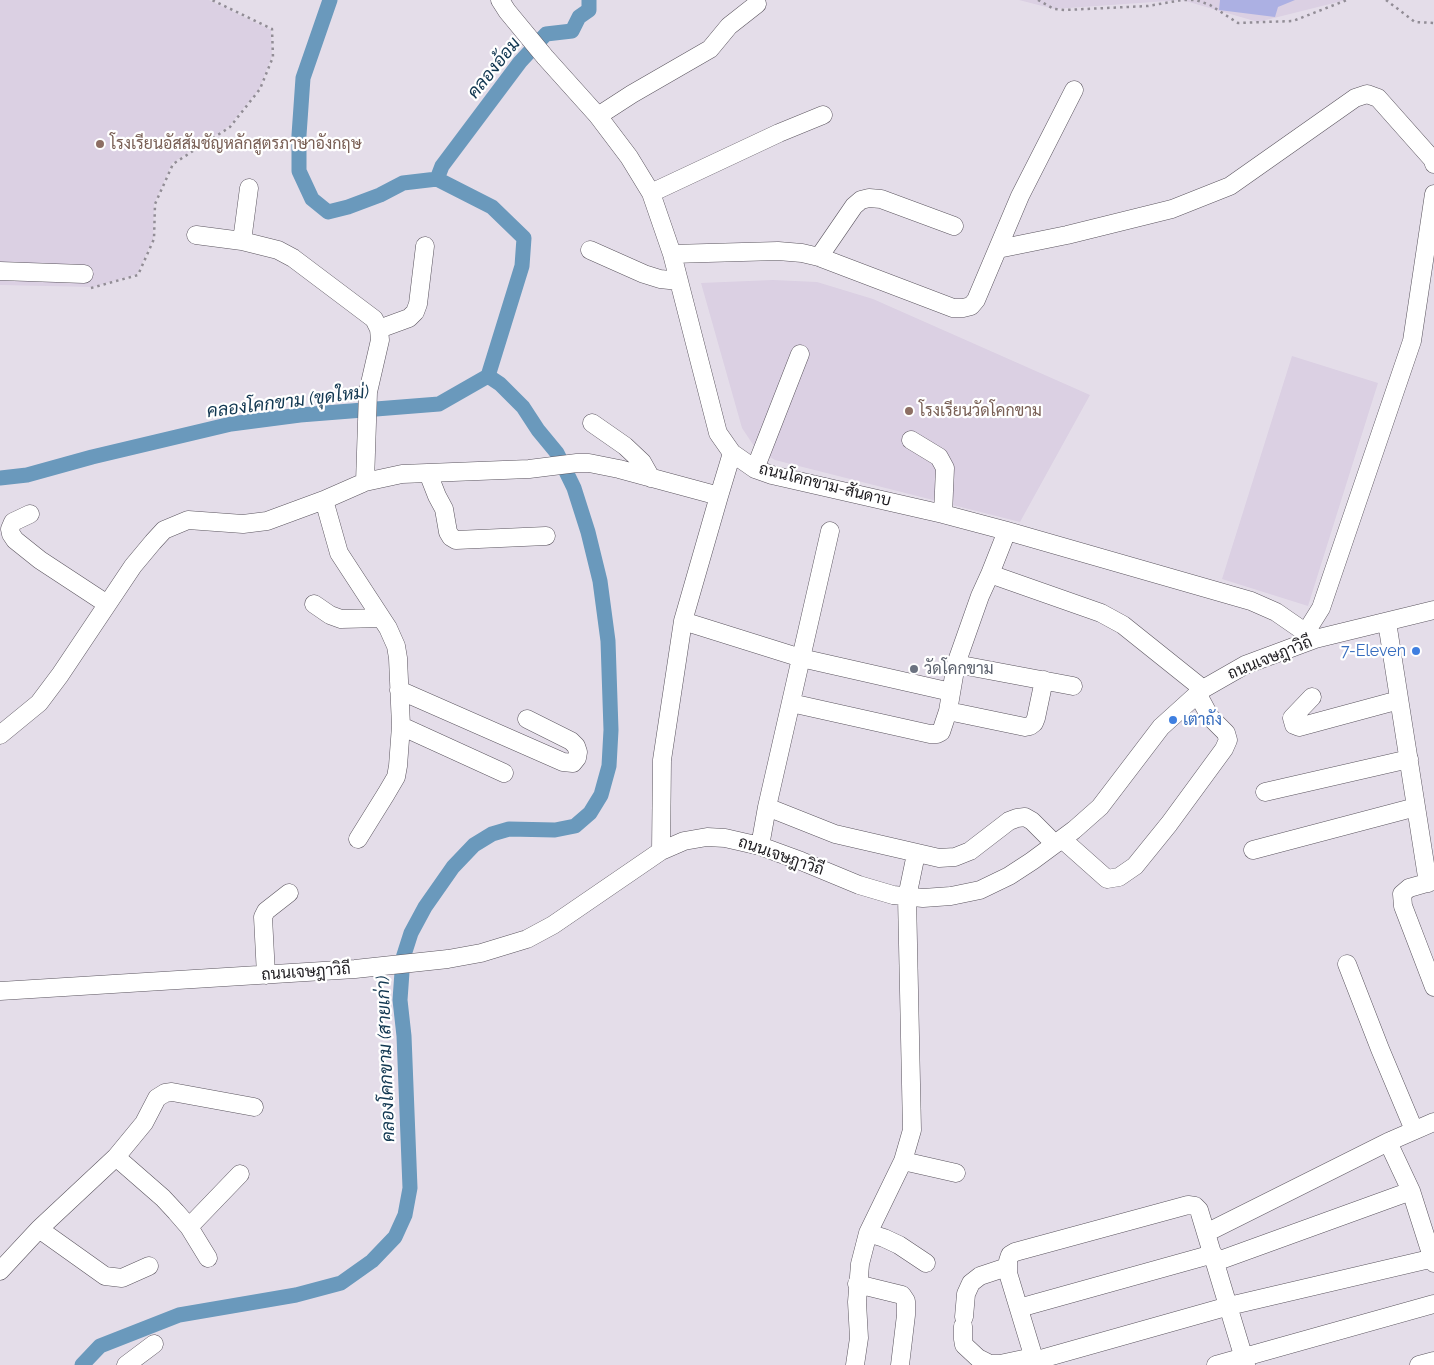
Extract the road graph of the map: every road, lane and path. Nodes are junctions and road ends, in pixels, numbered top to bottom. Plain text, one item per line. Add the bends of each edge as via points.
1 (212, 0) edge
2 (500, 0) edge
3 (1038, 0) edge
4 (1347, 0) edge
5 (1386, 0) edge
6 (757, 4) dead end
7 (1434, 24) edge
8 (1074, 90) dead end
9 (823, 115) dead end
10 (598, 116) junction
11 (1434, 164) edge
12 (249, 188) dead end
13 (652, 193) junction
14 (1434, 194) edge
15 (954, 226) dead end
16 (196, 235) dead end
17 (242, 241) junction
18 (425, 246) dead end
19 (998, 249) junction
20 (590, 250) dead end
21 (672, 254) junction
22 (819, 256) junction
23 (0, 270) edge
24 (84, 281) joint
25 (679, 281) junction
26 (1427, 292) edge
27 (379, 329) junction
28 (800, 354) dead end
29 (592, 423) dead end
30 (911, 440) dead end
31 (732, 453) junction
32 (755, 469) junction
33 (428, 473) junction
34 (651, 478) junction
35 (365, 482) junction
36 (718, 496) junction
37 (324, 500) junction
38 (30, 514) dead end
39 (943, 514) junction
40 (830, 531) dead end
41 (1007, 531) junction
42 (546, 536) dead end
43 (990, 574) junction
44 (107, 604) junction
45 (314, 604) dead end
46 (1434, 610) edge
47 (381, 618) junction
48 (683, 621) junction
49 (1387, 622) junction
50 (1311, 636) junction
51 (801, 658) junction
52 (956, 664) junction
53 (1044, 680) junction
54 (1073, 686) dead end
55 (399, 690) junction
56 (1200, 691) junction
57 (951, 692) junction
58 (1312, 697) dead end
59 (1399, 700) junction
60 (791, 703) junction
61 (948, 711) junction
62 (527, 719) dead end
63 (401, 726) junction
64 (0, 735) edge
65 (1408, 759) junction
66 (504, 773) dead end
67 (1265, 792) dead end
68 (767, 807) junction
69 (1416, 807) junction
70 (358, 839) dead end
71 (1058, 841) junction
72 (760, 846) junction
73 (1253, 850) dead end
74 (661, 851) junction
75 (916, 854) junction
76 (1431, 882) edge
77 (288, 893) dead end
78 (907, 897) junction
79 (1347, 964) dead end
80 (266, 975) junction
81 (1434, 988) edge
82 (0, 991) edge
83 (254, 1107) dead end
84 (1434, 1122) edge
85 (1414, 1130) junction
86 (1388, 1142) junction
87 (116, 1157) junction
88 (903, 1161) junction
89 (956, 1172) dead end
90 (240, 1174) dead end
91 (1412, 1191) junction
92 (188, 1227) junction
93 (39, 1229) junction
94 (868, 1233) junction
95 (1206, 1233) junction
96 (208, 1258) dead end
97 (1214, 1258) junction
98 (1434, 1260) edge
99 (926, 1264) dead end
100 (149, 1266) dead end
101 (1007, 1267) junction
102 (0, 1271) edge
103 (857, 1284) junction
104 (1434, 1304) edge
105 (1229, 1306) junction
106 (1019, 1308) junction
107 (154, 1344) dead end
108 (1034, 1361) edge
109 (1245, 1361) edge
110 (1434, 1361) edge
111 (126, 1365) edge
112 (856, 1365) edge
113 (900, 1365) edge
114 (1216, 1365) edge
115 (1419, 1365) edge

1 - 24 path via 272,29 273,56 260,89 230,127 173,164 155,204 154,239 138,275 94,288
2 - 10 street, ถนนโคกขาม-สันดาบ
3 - 4 path via 1065,10 1196,0 1238,23 1293,21
5 - 7 path via 1415,22
6 - 10 street via 729,26 710,50
8 - 19 street via 1020,196
9 - 13 street
10 - 13 street, ถนนโคกขาม-สันดาบ
11 - 19 street via 1378,98 1367,94 1355,98 1230,186 1172,209
12 - 17 street
13 - 21 street, ถนนโคกขาม-สันดาบ
14 - 26 street
15 - 22 street via 881,199 860,200
16 - 17 street
17 - 27 street via 278,250 293,258 366,311
18 - 27 street via 415,312
19 - 22 street via 976,300 963,308 953,308
20 - 25 street via 644,274
21 - 22 street via 778,250
21 - 25 street, ถนนโคกขาม-สันดาบ
23 - 24 street
25 - 31 street, ถนนโคกขาม-สันดาบ via 718,433
26 - 50 street
27 - 35 street via 380,340 368,392
28 - 32 street
29 - 34 street via 625,446 642,462
30 - 39 street via 939,457 945,468
31 - 32 street, ถนนโคกขาม-สันดาบ
31 - 36 street
32 - 39 street, ถนนโคกขาม-สันดาบ
33 - 34 street via 529,469 577,462
33 - 35 street via 402,474
33 - 42 street via 444,509 451,537 456,540
34 - 36 street
35 - 37 street
36 - 48 street
37 - 44 street via 267,520 243,524 188,520 164,530 133,566
37 - 47 street via 339,553
38 - 44 street via 14,522 10,529 15,540
39 - 41 street, ถนนโคกขาม-สันดาบ
40 - 51 street
41 - 43 street
41 - 50 street, ถนนโคกขาม-สันดาบ via 1251,601 1276,612
43 - 52 street
43 - 56 street via 1100,613 1123,625
44 - 64 street via 39,703
45 - 47 street via 341,618
46 - 49 street, ถนนเจษฎาวิถี
47 - 55 street via 396,646
48 - 51 street
48 - 74 street via 662,760
49 - 50 street, ถนนเจษฎาวิถี
49 - 59 street
50 - 56 street, ถนนเจษฎาวิถี via 1244,665
51 - 57 street
51 - 60 street
52 - 53 street
52 - 57 street
53 - 54 street
53 - 61 street via 1036,718 1030,726
55 - 62 street via 563,762 573,763 578,752 572,741
55 - 63 street
56 - 71 street, ถนนเจษฎาวิถี via 1160,727 1100,806
56 - 71 street via 1210,717 1226,733 1228,740 1186,802 1135,866 1119,878 1107,879
57 - 61 street
58 - 59 street via 1292,718 1294,725 1300,728
59 - 65 street
60 - 61 street via 930,734 942,732
60 - 68 street
63 - 66 street
63 - 70 street via 396,777
65 - 67 street
65 - 69 street
68 - 72 street
68 - 75 street via 835,834
69 - 73 street
69 - 76 street
71 - 75 street via 1032,821 1017,818 970,851 955,857
71 - 78 street, ถนนเจษฎาวิถี via 1009,876 980,890 951,896
72 - 74 street, ถนนเจษฎาวิถี via 706,837 684,841
72 - 78 street, ถนนเจษฎาวิถี via 859,885
74 - 80 street, ถนนเจษฎาวิถี via 553,925 527,939 448,959
75 - 78 street
76 - 81 street via 1409,888 1402,894 1402,906
77 - 80 street via 263,917
78 - 88 street via 913,1118
79 - 85 street
80 - 82 street, ถนนเจษฎาวิถี
83 - 87 street via 165,1093 157,1098 144,1123
84 - 85 street
85 - 86 street
86 - 91 street
86 - 95 street
87 - 92 street via 163,1198
87 - 93 street
88 - 89 street
88 - 94 street
90 - 92 street
91 - 97 street
91 - 98 street
92 - 96 street
93 - 100 street via 105,1276 122,1278
93 - 102 street
94 - 99 street via 899,1245
94 - 103 street
95 - 97 street
95 - 101 street via 1200,1210 1188,1206 1015,1252 1010,1255
97 - 105 street
97 - 106 street
98 - 105 street
101 - 106 street
101 - 108 street via 980,1276 972,1283 966,1294 964,1345 990,1364
103 - 112 street via 859,1338
103 - 113 street via 902,1295 906,1301
104 - 109 street
105 - 108 street
105 - 109 street
106 - 108 street
107 - 111 street
109 - 114 street
110 - 115 street

